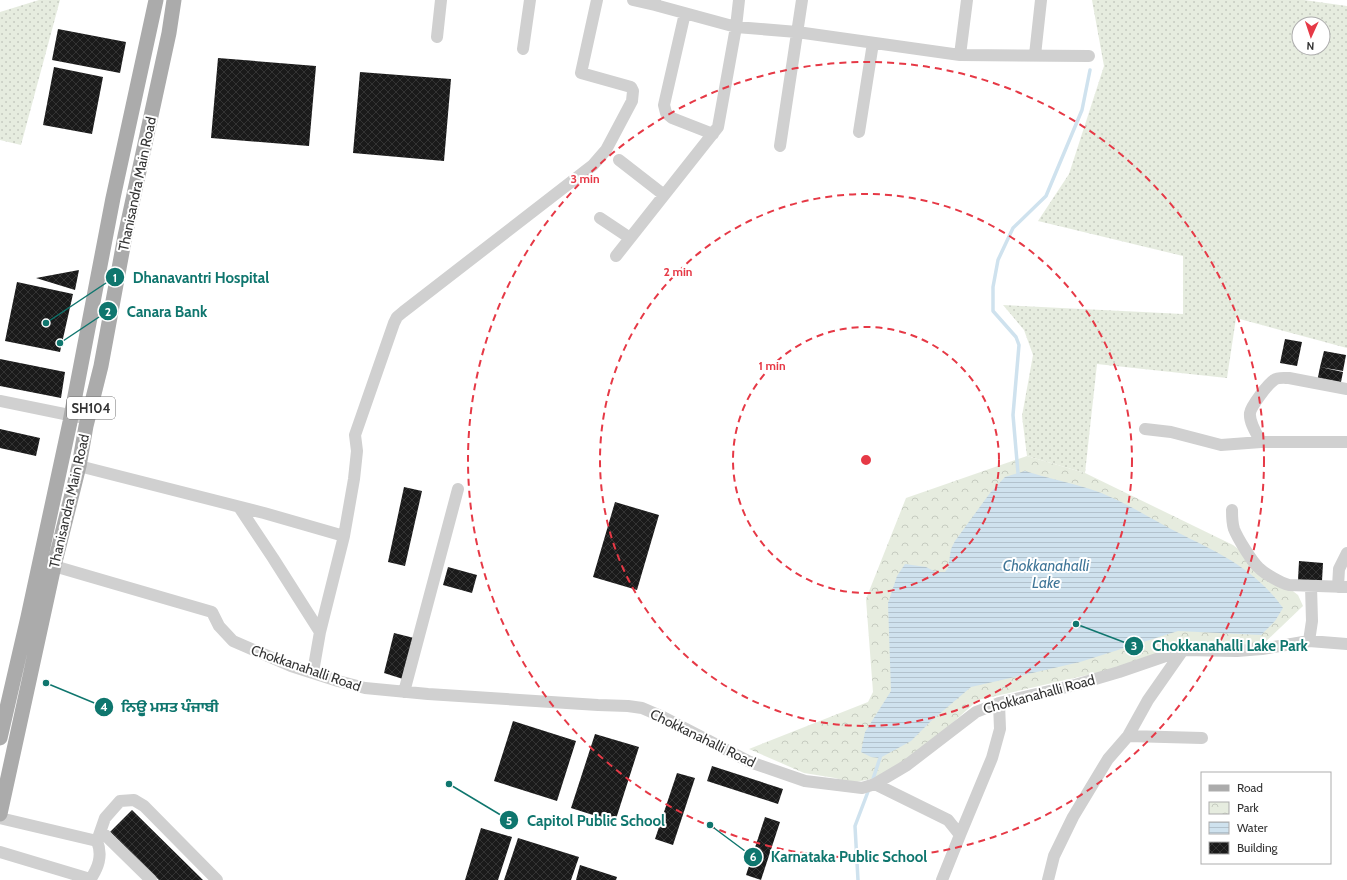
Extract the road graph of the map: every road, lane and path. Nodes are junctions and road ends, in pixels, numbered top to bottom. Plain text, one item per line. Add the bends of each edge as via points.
1 (156, 0) edge
2 (174, 0) edge
3 (441, 0) edge
4 (530, 0) edge
5 (597, 0) edge
6 (633, 0) edge
7 (739, 0) edge
8 (802, 0) edge
9 (967, 0) edge
10 (1041, 0) edge
11 (655, 2) edge
12 (685, 13) junction
13 (736, 27) junction
14 (797, 32) junction
15 (437, 37) dead end
16 (873, 43) junction
17 (523, 49) dead end
18 (960, 55) junction
19 (1035, 55) junction
20 (1089, 56) dead end
21 (859, 132) dead end
22 (713, 134) junction
23 (780, 146) dead end
24 (619, 160) dead end
25 (664, 194) junction
26 (600, 218) dead end
27 (630, 238) junction
28 (616, 256) dead end
29 (1347, 389) edge
30 (0, 402) edge
31 (0, 408) edge
32 (70, 419) junction
33 (87, 423) junction
34 (1146, 429) dead end
35 (1261, 442) junction
36 (1347, 442) edge
37 (79, 466) junction
38 (458, 489) dead end
39 (239, 507) junction
40 (1232, 510) dead end
41 (344, 536) junction
42 (1347, 553) edge
43 (39, 563) junction
44 (54, 566) junction
45 (1311, 586) junction
46 (1342, 587) edge
47 (320, 632) junction
48 (1309, 641) junction
49 (1347, 644) edge
50 (1183, 650) junction
51 (313, 672) junction
52 (404, 692) junction
53 (999, 703) junction
54 (1128, 736) junction
55 (0, 738) edge
56 (1202, 738) dead end
57 (875, 784) junction
58 (0, 814) edge
59 (0, 818) edge
60 (960, 835) junction
61 (99, 836) junction
62 (0, 852) edge
63 (90, 880) edge
64 (150, 880) edge
65 (217, 880) edge
66 (942, 880) edge
67 (1048, 880) edge

1 - 32 main road, Thanisandra Main Road / SH104 via 112,198
2 - 33 main road, Thanisandra Main Road / SH104 via 101,366
3 - 15 street
4 - 17 street
5 - 41 street via 580,73 631,87 632,101 606,150 593,164 397,317 390,330 355,435 356,462
6 - 11 street
7 - 13 street
8 - 14 street
9 - 18 street
10 - 19 street
11 - 12 street
12 - 13 street
12 - 22 street via 664,105 666,113 672,118
13 - 14 street
13 - 22 street via 718,128
14 - 16 street
14 - 23 street
16 - 18 street
16 - 21 street
18 - 19 street
19 - 20 street
22 - 25 street
24 - 25 street
25 - 27 street
26 - 27 street
27 - 28 street
29 - 35 street via 1289,378 1274,380 1253,404 1250,413 1251,422
30 - 32 street
31 - 32 street
32 - 33 street
32 - 43 main road, Thanisandra Main Road / SH104
33 - 37 main road, Thanisandra Main Road / SH104
34 - 35 street via 1170,432 1216,444
35 - 36 street
37 - 39 street
37 - 44 main road, Thanisandra Main Road / SH104
38 - 52 street
39 - 41 street
39 - 47 street
40 - 45 street via 1235,532 1258,568 1284,584
41 - 47 street
42 - 46 street via 1339,569
43 - 44 street, Chokkanahalli Road
43 - 55 main road, Thanisandra Main Road / SH104
44 - 51 street, Chokkanahalli Road via 212,612 219,626 233,641 290,666
44 - 58 main road, Thanisandra Main Road / SH104
45 - 46 street
45 - 48 street via 1312,621
47 - 51 street
48 - 49 street, Chokkanahalli Road
48 - 50 street, Chokkanahalli Road via 1243,651
50 - 53 street, Chokkanahalli Road via 1075,685
50 - 54 street via 1148,700
51 - 52 street, Chokkanahalli Road via 365,688
52 - 57 street, Chokkanahalli Road via 642,708 750,762 805,781 862,788
53 - 57 street, Chokkanahalli Road via 976,712 907,765
53 - 60 street via 1000,729 992,758
54 - 56 street
54 - 67 street via 1108,759 1073,816 1054,856
57 - 60 street via 948,820
59 - 61 street
60 - 66 street
61 - 63 street via 99,863
61 - 64 street
61 - 65 street via 105,818 120,801 134,800 144,806
62 - 63 street

